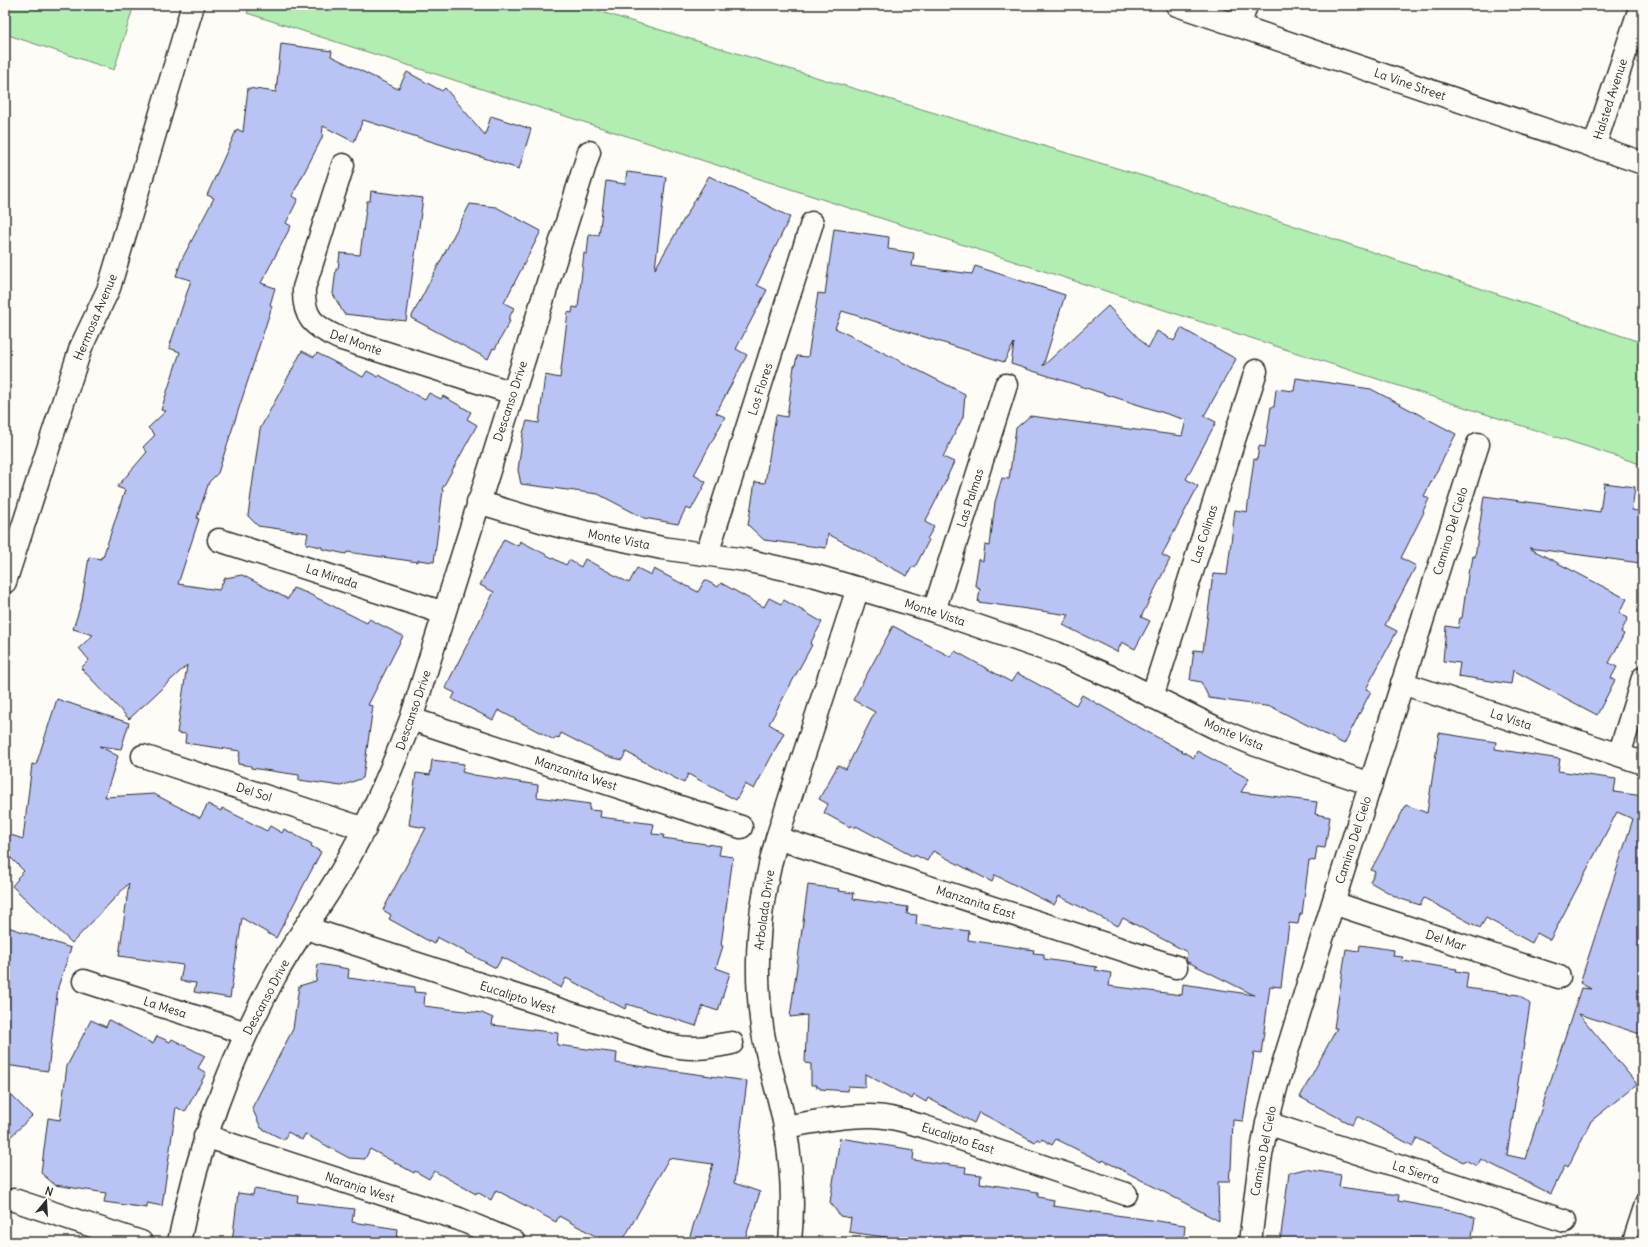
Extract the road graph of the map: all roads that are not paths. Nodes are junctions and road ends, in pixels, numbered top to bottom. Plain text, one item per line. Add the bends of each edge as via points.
1 (193, 5) edge
2 (1177, 5) edge
3 (1641, 5) edge
4 (1243, 15) edge
5 (1594, 147) junction
6 (589, 152) dead end
7 (1643, 163) edge
8 (343, 165) dead end
9 (812, 223) dead end
10 (1256, 370) dead end
11 (1006, 385) dead end
12 (513, 393) junction
13 (1478, 444) dead end
14 (478, 502) junction
15 (220, 540) dead end
16 (707, 554) junction
17 (5, 582) edge
18 (858, 588) junction
19 (934, 611) junction
20 (444, 613) junction
21 (1643, 678) edge
22 (1402, 684) junction
23 (1152, 697) junction
24 (411, 719) junction
25 (1619, 755) junction
26 (143, 756) dead end
27 (1643, 763) edge
28 (1371, 784) junction
29 (742, 826) dead end
30 (365, 828) junction
31 (777, 838) junction
32 (1332, 903) junction
33 (306, 928) junction
34 (1176, 967) dead end
35 (1559, 977) dead end
36 (84, 981) dead end
37 (246, 1034) junction
38 (732, 1043) dead end
39 (1267, 1123) junction
40 (785, 1127) junction
41 (205, 1136) junction
42 (1126, 1194) dead end
43 (1643, 1199) edge
44 (14, 1200) dead end
45 (1564, 1221) dead end
46 (141, 1242) edge
47 (178, 1242) edge
48 (514, 1242) edge
49 (790, 1242) edge
50 (1250, 1242) edge
51 (1629, 1242) edge

1 - 17 street, Hermosa Avenue via 109,288 81,347
2 - 4 street, La Vine Street
3 - 5 street, Halsted Avenue
4 - 5 street, La Vine Street
5 - 7 street, La Vine Street
6 - 12 street, Descanso Drive
8 - 12 street, Del Monte via 304,288 303,303 309,318 321,330 339,338
9 - 16 street, Los Flores
10 - 23 street, Las Colinas
11 - 19 street, Las Palmas
12 - 14 street, Descanso Drive
13 - 22 street, Camino Del Cielo
14 - 16 street, Monte Vista via 585,532
14 - 20 street, Descanso Drive
15 - 20 street, La Mirada
16 - 18 street, Monte Vista via 779,567
18 - 19 street, Monte Vista
18 - 31 street, Arbolada Drive
19 - 23 street, Monte Vista via 1056,653 1125,682
20 - 24 street, Descanso Drive
21 - 25 street
22 - 25 street, La Vista
22 - 28 street, Camino Del Cielo
23 - 28 street, Monte Vista via 1256,745
24 - 29 street, Manzanita West
24 - 30 street, Descanso Drive
25 - 27 street, La Vista
26 - 30 street, Del Sol
28 - 32 street, Camino Del Cielo
30 - 33 street, Descanso Drive
31 - 34 street, Manzanita East
31 - 40 street, Arbolada Drive via 763,897 757,960 763,1027
32 - 35 street, Del Mar
32 - 39 street, Camino Del Cielo
33 - 37 street, Descanso Drive via 276,976
33 - 38 street, Eucalipto West via 669,1045 692,1049
36 - 37 street, La Mesa
37 - 41 street, Descanso Drive
39 - 45 street, La Sierra
39 - 50 street, Camino Del Cielo via 1255,1190
40 - 42 street, Eucalipto East via 849,1117 896,1119
40 - 49 street, Arbolada Drive via 792,1185
41 - 47 street, Descanso Drive
41 - 48 street, Naranja West via 459,1219
43 - 51 lane
44 - 46 street

